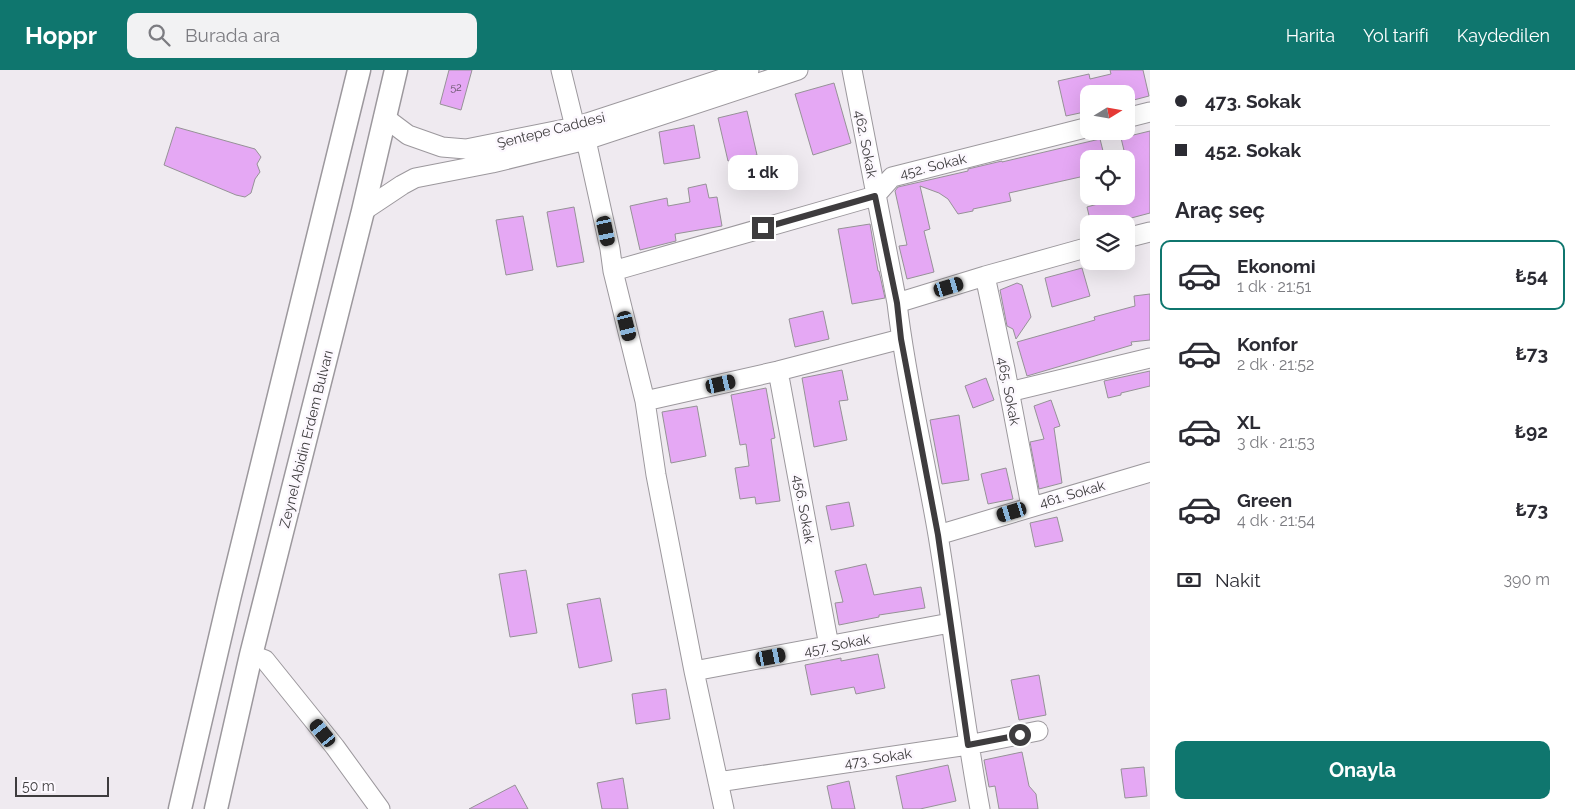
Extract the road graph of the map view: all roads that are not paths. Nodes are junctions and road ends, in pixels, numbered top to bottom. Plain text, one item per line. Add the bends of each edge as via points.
1 (359, 70) edge
2 (396, 70) edge
3 (561, 70) edge
4 (749, 70) edge
5 (798, 70) edge
6 (852, 70) edge
7 (1150, 112) edge
8 (1135, 116) edge
9 (384, 117) junction
10 (1080, 129) edge
11 (580, 133) junction
12 (875, 196) junction
13 (363, 211) junction
14 (1150, 232) edge
15 (1135, 236) edge
16 (1080, 250) edge
17 (613, 271) junction
18 (984, 276) junction
19 (897, 303) junction
20 (901, 339) junction
21 (1150, 358) edge
22 (778, 371) junction
23 (1010, 392) junction
24 (645, 401) junction
25 (1150, 472) edge
26 (1031, 506) junction
27 (938, 535) junction
28 (950, 623) junction
29 (829, 646) junction
30 (251, 655) junction
31 (694, 671) junction
32 (1038, 731) dead end
33 (968, 745) junction
34 (718, 782) junction
35 (180, 809) edge
36 (216, 809) edge
37 (380, 809) edge
38 (724, 809) edge
39 (980, 809) edge

1 - 35 main road
2 - 9 main road, Zeynel Abidin Erdem Bulvarı
3 - 11 street
4 - 11 street, Şentepe Caddesi
5 - 11 street
6 - 12 street, 462. Sokak
7 - 8 street
9 - 11 street, Şentepe Caddesi via 408,136 452,149
9 - 13 main road, Zeynel Abidin Erdem Bulvarı
10 - 12 street, 452. Sokak via 892,176
11 - 13 street via 492,163 415,178
11 - 17 street
12 - 17 street
12 - 19 street, 462. Sokak
13 - 30 main road, Zeynel Abidin Erdem Bulvarı
14 - 15 street
16 - 18 street
17 - 24 street
18 - 19 street
18 - 23 street, 465. Sokak
19 - 20 street, 462. Sokak
20 - 22 street
20 - 27 street, 462. Sokak
21 - 23 street
22 - 24 street
22 - 29 street, 456. Sokak
23 - 26 street, 465. Sokak
24 - 31 street
25 - 26 street, 461. Sokak
26 - 27 street, 461. Sokak
27 - 28 street, 462. Sokak
28 - 29 street, 457. Sokak
28 - 33 street, 462. Sokak
29 - 31 street, 457. Sokak
30 - 36 main road, Zeynel Abidin Erdem Bulvarı
30 - 37 street via 265,660
31 - 34 street
32 - 33 street, 473. Sokak
33 - 34 street, 473. Sokak
33 - 39 street, 462. Sokak
34 - 38 street

